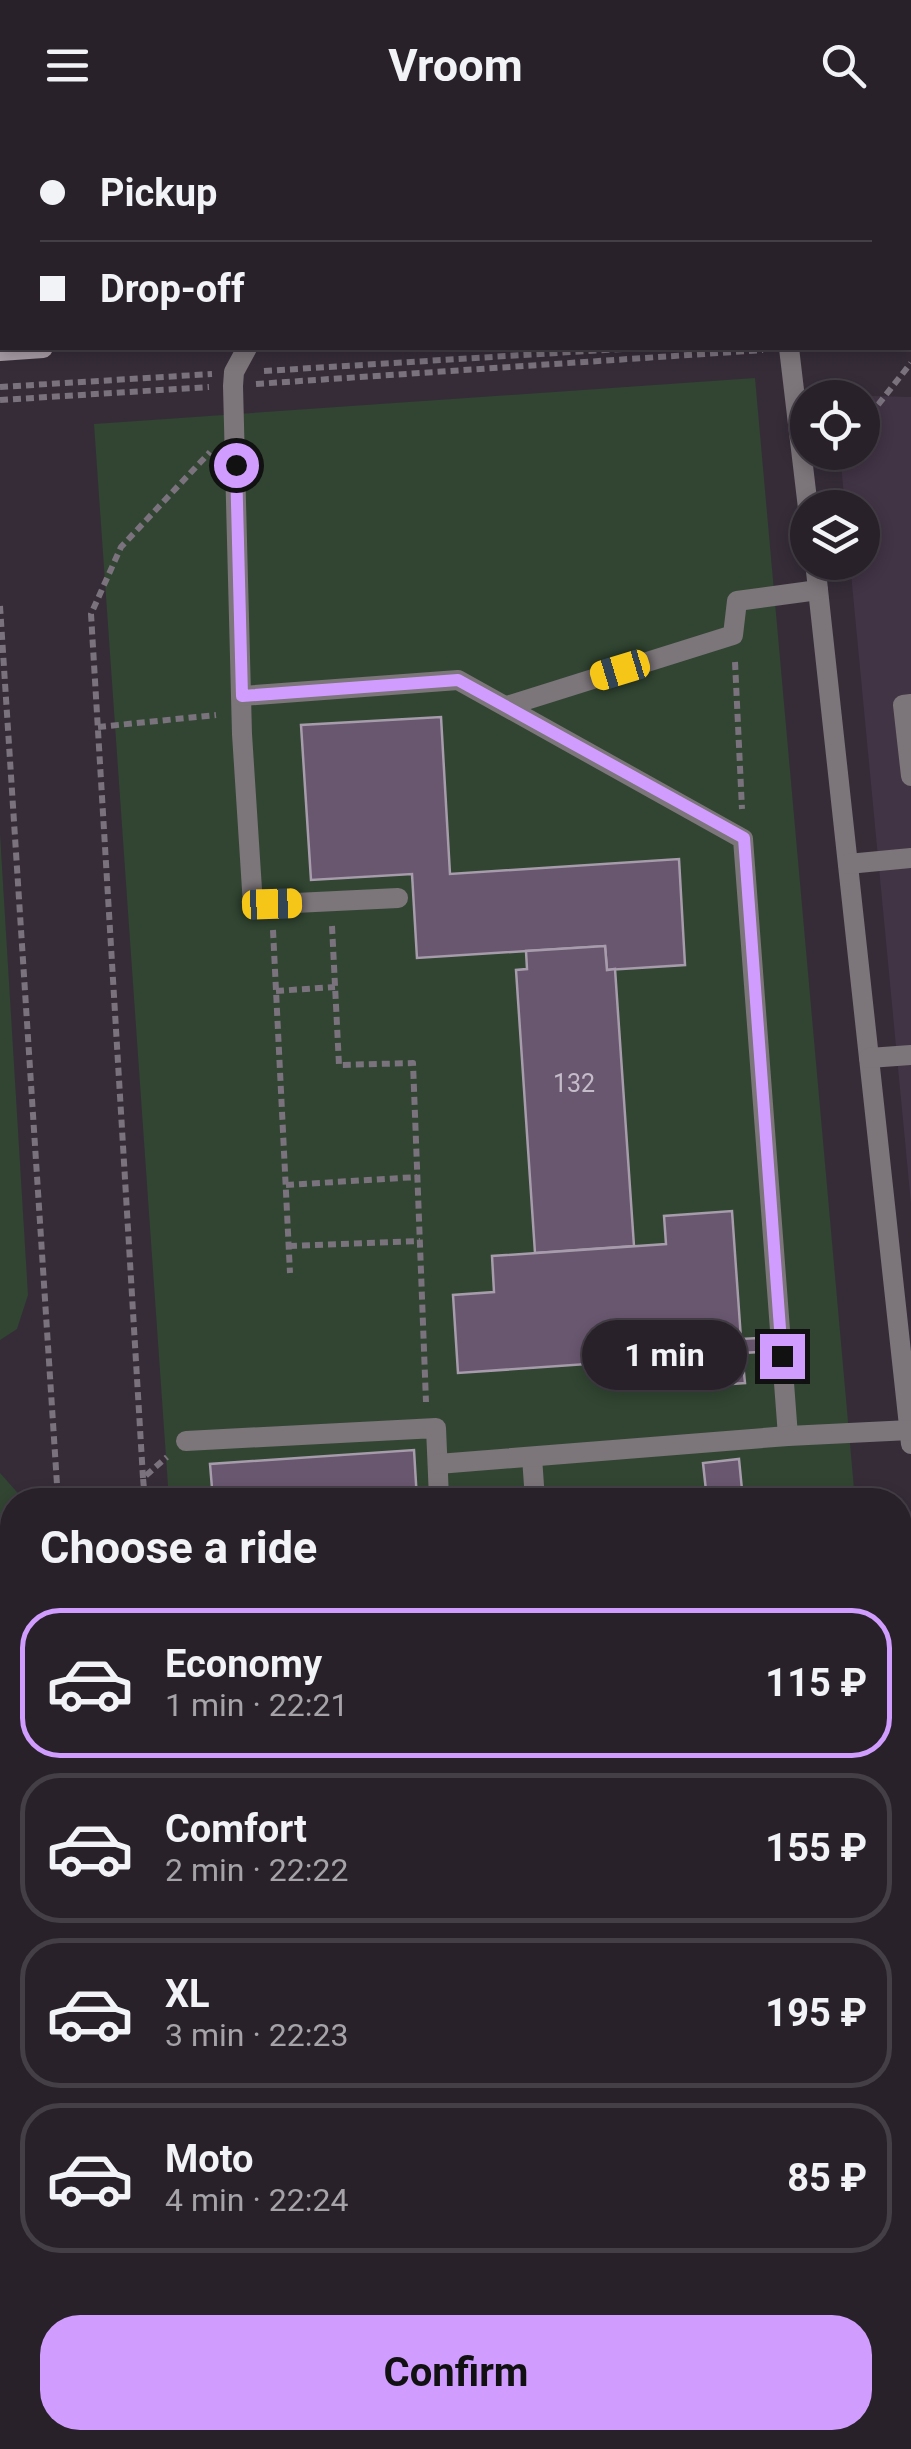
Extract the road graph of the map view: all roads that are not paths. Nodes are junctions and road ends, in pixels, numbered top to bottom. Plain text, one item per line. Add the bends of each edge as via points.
1 (246, 350) edge
2 (789, 350) edge
3 (806, 490) edge
4 (817, 580) edge
5 (818, 590) junction
6 (242, 704) junction
7 (911, 704) edge
8 (508, 706) junction
9 (911, 776) edge
10 (911, 858) edge
11 (848, 864) junction
12 (398, 898) dead end
13 (911, 1054) edge
14 (869, 1058) junction
15 (788, 1436) junction
16 (910, 1437) edge
17 (186, 1440) road end
18 (532, 1457) junction
19 (438, 1464) junction
20 (439, 1488) edge
21 (534, 1488) edge

1 - 6 lane via 233,379
2 - 3 lane
4 - 5 lane
5 - 8 lane via 737,600 733,636
5 - 11 lane
6 - 8 lane via 458,680
6 - 12 lane via 253,904
7 - 9 lane via 903,705
8 - 15 lane via 744,838
10 - 11 lane
11 - 14 lane
13 - 14 lane
14 - 16 lane
15 - 16 lane
15 - 18 lane
17 - 19 lane via 436,1428
18 - 19 lane
18 - 21 lane
19 - 20 lane

